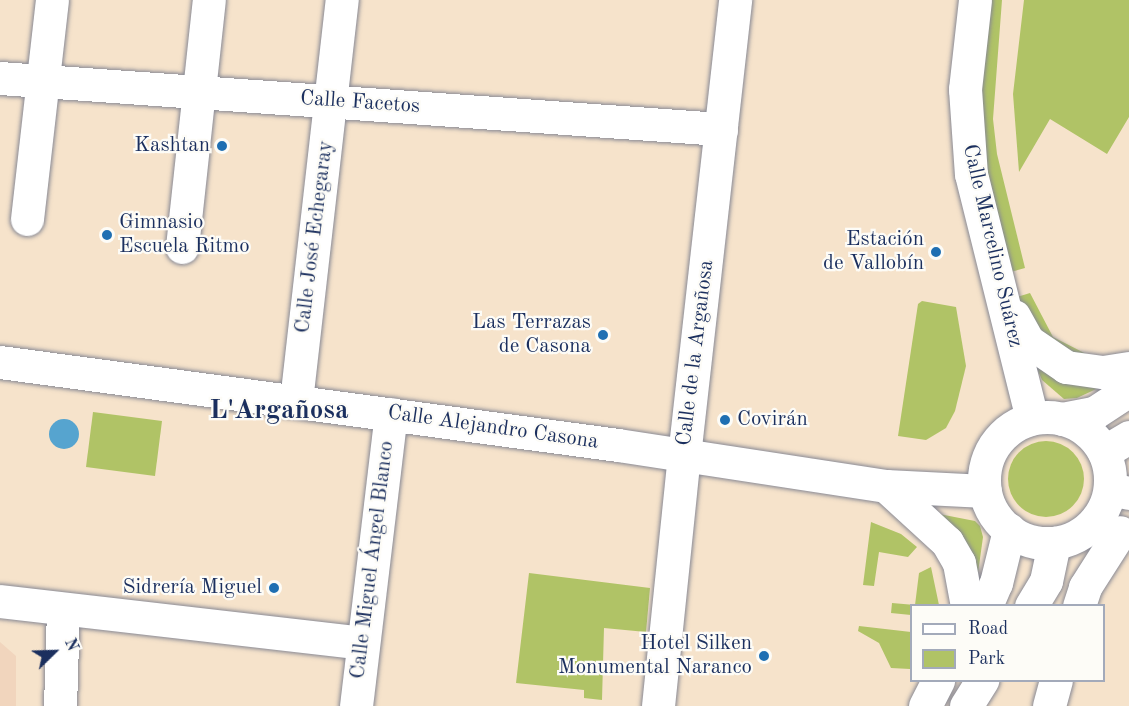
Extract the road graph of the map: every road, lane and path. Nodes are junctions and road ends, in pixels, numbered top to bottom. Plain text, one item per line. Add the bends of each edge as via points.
1 (51, 0) edge
2 (209, 0) edge
3 (342, 0) edge
4 (735, 0) edge
5 (975, 0) edge
6 (0, 78) edge
7 (44, 81) junction
8 (199, 92) junction
9 (331, 101) junction
10 (721, 129) junction
11 (27, 219) dead end
12 (182, 247) dead end
13 (999, 288) junction
14 (0, 362) edge
15 (1129, 368) edge
16 (1129, 390) edge
17 (296, 402) junction
18 (391, 414) junction
19 (1047, 419) junction
20 (1116, 445) edge
21 (684, 456) junction
22 (886, 486) junction
23 (985, 491) junction
24 (1119, 491) edge
25 (1009, 530) junction
26 (1120, 532) dead end
27 (1054, 543) junction
28 (0, 601) edge
29 (967, 604) edge
30 (987, 604) edge
31 (1032, 604) edge
32 (1079, 604) edge
33 (63, 610) junction
34 (362, 643) junction
35 (937, 682) edge
36 (981, 682) edge
37 (1056, 682) edge
38 (60, 706) edge
39 (356, 706) edge
40 (658, 706) edge
41 (925, 706) edge
42 (966, 706) edge
43 (1049, 706) edge

1 - 7 street
2 - 8 street
3 - 9 street, Calle José Echegaray
4 - 10 street, Calle de la Argañosa
5 - 13 street, Calle Marcelino Suárez via 965,89 966,130 971,174
6 - 7 street, Calle Facetos
7 - 8 street, Calle Facetos
7 - 11 street
8 - 9 street, Calle Facetos
8 - 12 street
9 - 10 street, Calle Facetos
9 - 17 street, Calle José Echegaray
10 - 21 street, Calle de la Argañosa
13 - 15 street via 1028,341 1047,357 1082,370
13 - 19 street, Calle Marcelino Suárez
14 - 17 street, Calle Alejandro Casona
16 - 19 street via 1094,413
17 - 18 street, Calle Alejandro Casona
18 - 21 street, Calle Alejandro Casona
18 - 34 street, Calle Miguel Ángel Blanco
19 - 20 street
19 - 23 street via 1014,426 995,446 985,472
20 - 24 street
21 - 22 street, Calle Alejandro Casona
21 - 40 street, Calle de la Argañosa
22 - 23 street, Calle Alejandro Casona
22 - 29 street via 948,542 959,563
23 - 25 street via 990,506
24 - 27 street via 1085,531
25 - 27 street via 1023,539
25 - 30 street
26 - 32 street via 1085,587
27 - 31 street via 1046,581
28 - 33 street
33 - 34 street
33 - 38 street
34 - 39 street, Calle Miguel Ángel Blanco
35 - 41 street
36 - 42 street
37 - 43 street

